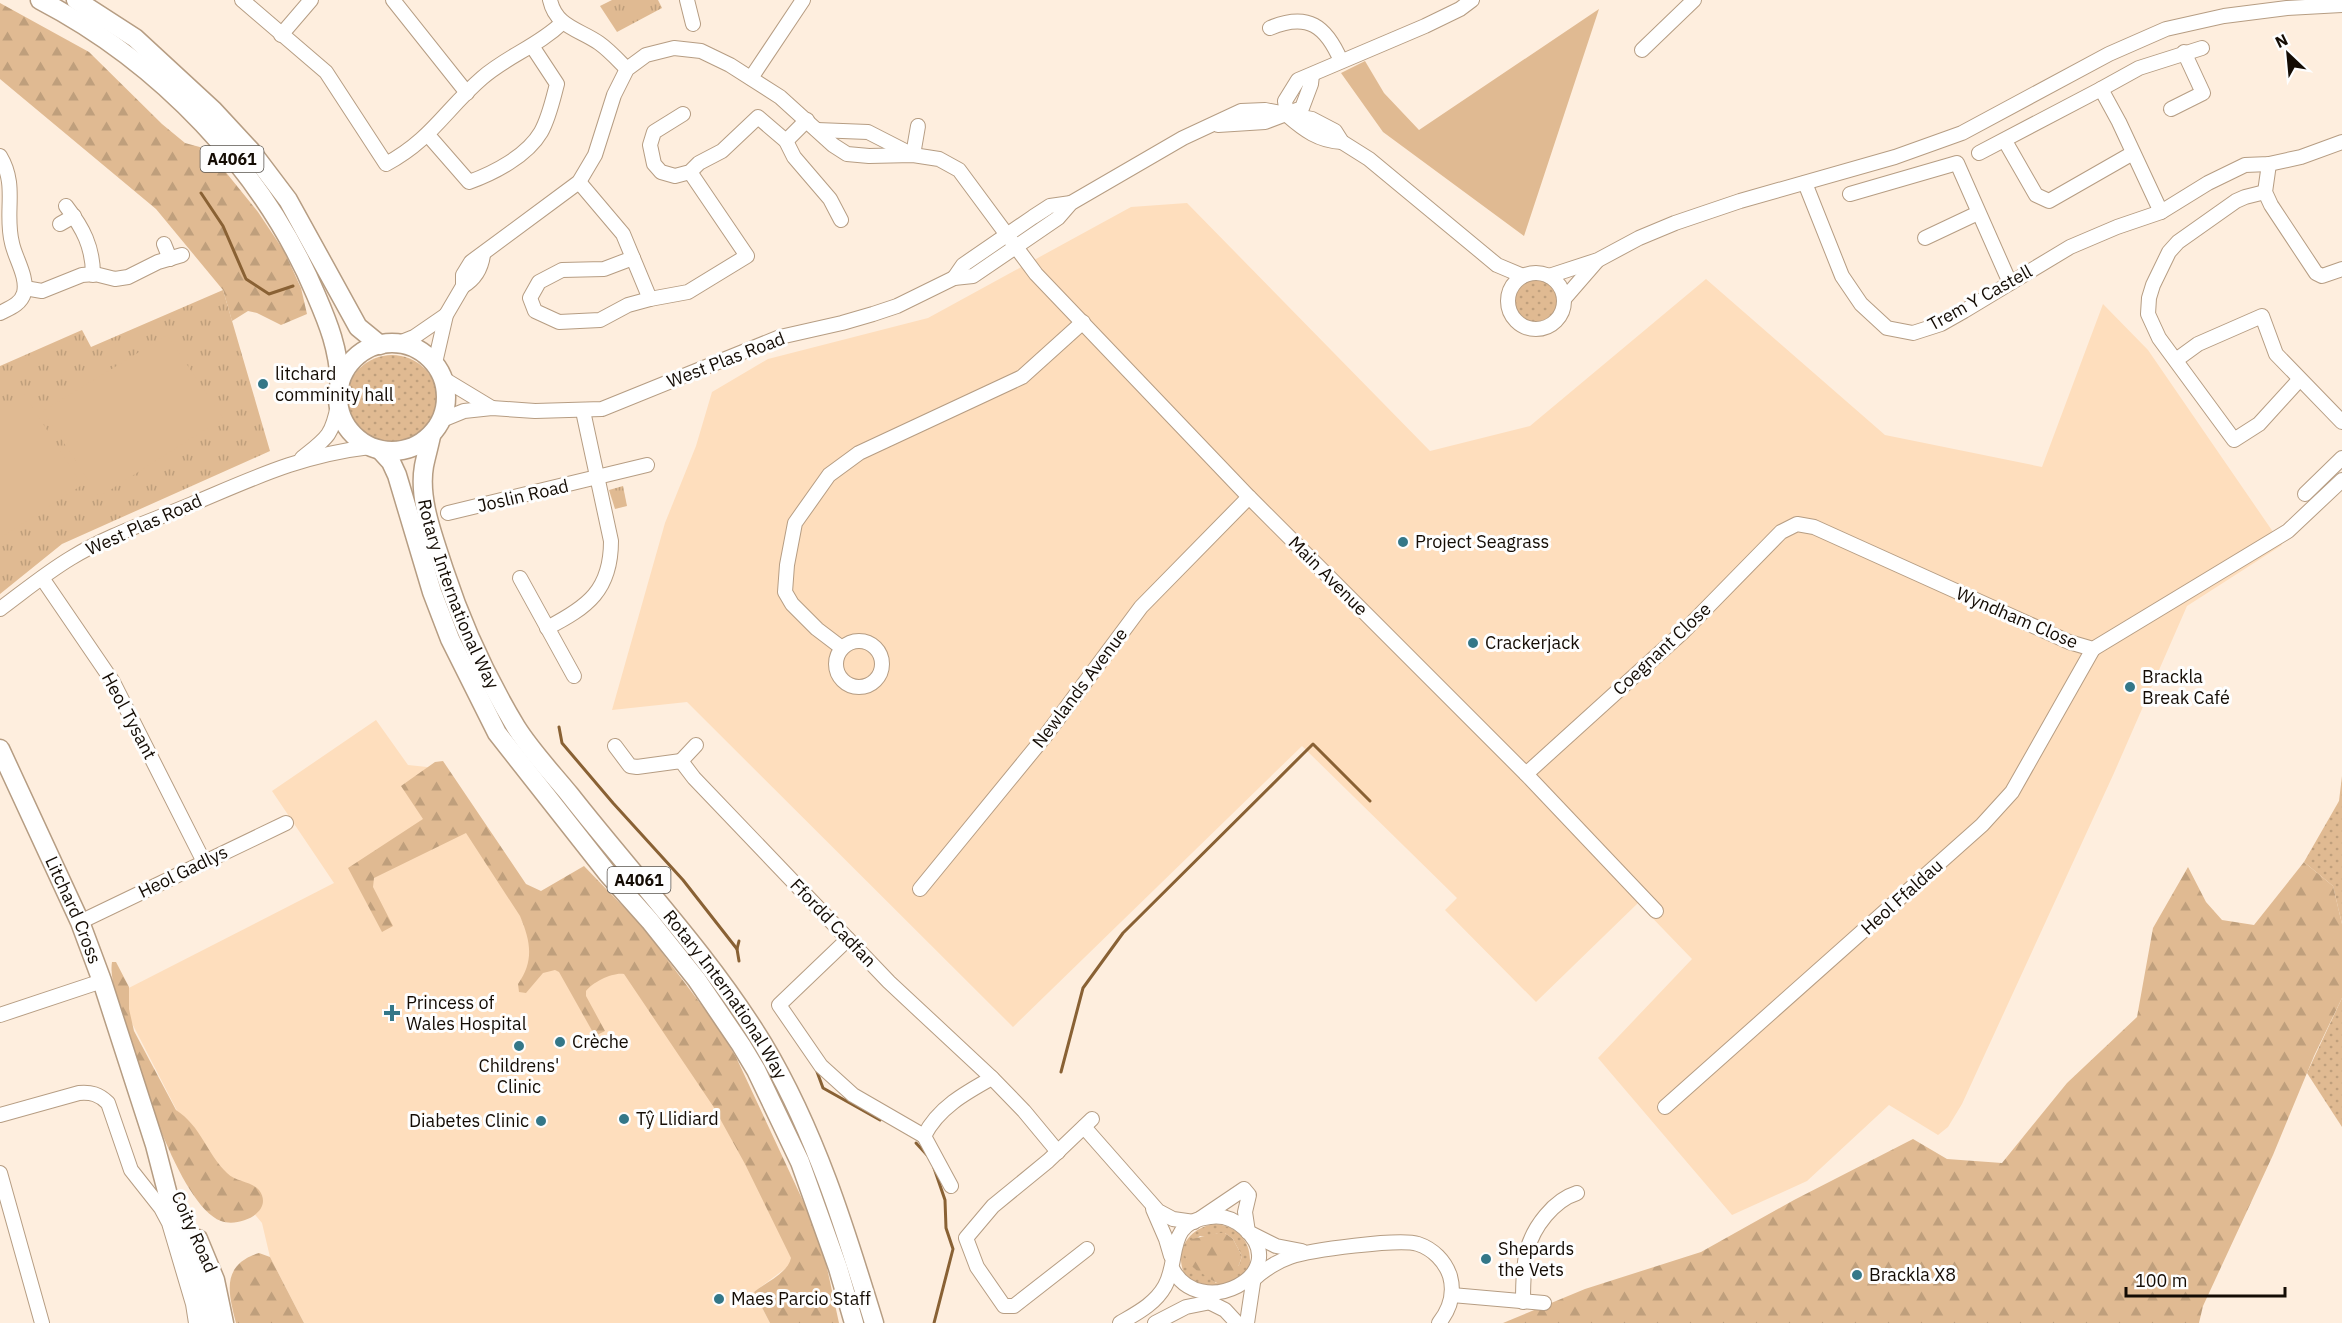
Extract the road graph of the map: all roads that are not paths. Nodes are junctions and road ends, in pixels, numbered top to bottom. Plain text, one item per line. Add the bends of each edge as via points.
1 (40, 0) edge
2 (76, 0) edge
3 (242, 0) edge
4 (311, 0) edge
5 (393, 0) edge
6 (550, 0) edge
7 (687, 0) edge
8 (803, 0) edge
9 (1473, 0) edge
10 (1694, 0) edge
11 (2342, 5) edge
12 (562, 23) junction
13 (693, 24) dead end
14 (1270, 28) dead end
15 (281, 35) junction
16 (532, 46) junction
17 (2202, 48) dead end
18 (1642, 50) dead end
19 (2184, 52) junction
20 (1341, 61) junction
21 (627, 69) junction
22 (751, 78) junction
23 (2101, 89) junction
24 (467, 93) junction
25 (2171, 110) dead end
26 (684, 114) dead end
27 (1287, 115) junction
28 (807, 120) junction
29 (918, 126) dead end
30 (817, 130) junction
31 (428, 135) junction
32 (786, 141) junction
33 (2005, 141) junction
34 (2342, 142) edge
35 (1979, 153) dead end
36 (2133, 153) junction
37 (913, 155) junction
38 (0, 156) edge
39 (2269, 164) junction
40 (690, 172) junction
41 (579, 182) junction
42 (1804, 183) junction
43 (2265, 192) junction
44 (1850, 194) dead end
45 (1071, 203) junction
46 (2161, 212) junction
47 (1978, 213) junction
48 (841, 220) dead end
49 (60, 224) dead end
50 (1007, 235) junction
51 (1925, 238) dead end
52 (164, 244) dead end
53 (1016, 248) junction
54 (633, 258) junction
55 (1599, 260) junction
56 (1497, 264) junction
57 (2342, 269) edge
58 (93, 274) junction
59 (1523, 276) junction
60 (1550, 276) junction
61 (954, 278) junction
62 (2010, 283) junction
63 (25, 288) junction
64 (1509, 293) junction
65 (1564, 298) junction
66 (650, 299) junction
67 (0, 313) edge
68 (446, 315) junction
69 (1083, 322) junction
70 (399, 343) junction
71 (380, 345) junction
72 (2176, 360) junction
73 (439, 371) junction
74 (2300, 380) junction
75 (340, 382) junction
76 (338, 405) junction
77 (492, 408) junction
78 (583, 411) junction
79 (442, 420) junction
80 (2342, 422) edge
81 (431, 436) junction
82 (376, 449) junction
83 (2342, 458) edge
84 (298, 461) junction
85 (647, 465) dead end
86 (597, 479) junction
87 (2342, 480) edge
88 (2305, 495) dead end
89 (1249, 497) junction
90 (448, 512) dead end
91 (1797, 524) joint
92 (520, 578) dead end
93 (42, 579) junction
94 (0, 609) edge
95 (547, 628) junction
96 (842, 648) dead end
97 (2094, 649) junction
98 (574, 676) dead end
99 (696, 745) dead end
100 (615, 746) dead end
101 (0, 749) edge
102 (681, 761) junction
103 (1526, 774) junction
104 (286, 823) dead end
105 (204, 862) junction
106 (920, 889) dead end
107 (1656, 911) dead end
108 (80, 922) junction
109 (848, 939) junction
110 (102, 981) junction
111 (0, 1015) edge
112 (132, 1077) joint
113 (992, 1078) junction
114 (1665, 1107) dead end
115 (0, 1115) edge
116 (924, 1136) junction
117 (155, 1144) junction
118 (1058, 1152) junction
119 (0, 1173) edge
120 (951, 1186) dead end
121 (1577, 1193) dead end
122 (1150, 1205) junction
123 (1196, 1221) junction
124 (1248, 1232) junction
125 (1087, 1249) dead end
126 (1311, 1252) junction
127 (1172, 1263) junction
128 (1253, 1280) junction
129 (1452, 1295) junction
130 (1523, 1302) junction
131 (1210, 1303) junction
132 (1544, 1303) dead end
133 (42, 1323) edge
134 (196, 1323) edge
135 (210, 1323) edge
136 (224, 1323) edge
137 (854, 1323) edge
138 (874, 1323) edge
139 (1120, 1323) edge
140 (1155, 1323) edge
141 (1237, 1323) edge
142 (1248, 1323) edge
143 (1439, 1323) edge

1 - 75 main road, A4061 via 101,36 141,67 198,120 243,172 286,235 310,280 336,343
2 - 71 main road, A4061 via 135,38 213,110 250,151 288,200 358,327
3 - 15 street
4 - 15 street
5 - 24 street
6 - 12 street
7 - 13 street
8 - 22 street
9 - 20 street via 1425,26
10 - 18 street
11 - 42 street via 2224,16 2166,29 2109,54 1962,133
12 - 16 street
12 - 21 street via 597,42
14 - 20 street via 1287,21 1313,24 1327,34
15 - 31 street via 326,72 386,164 409,152
16 - 24 street via 501,64
16 - 31 street via 557,84 541,132 528,148 469,182
17 - 19 street
19 - 23 street via 2139,68
19 - 25 street via 2203,93
20 - 27 street via 1312,75 1302,108
21 - 22 street via 646,55 674,48 701,51
21 - 41 street via 614,95 595,155
22 - 28 street
23 - 33 street
23 - 36 street
24 - 31 street
26 - 40 street via 654,132 650,145 654,164 661,172 675,176
27 - 45 street, West Plas Road via 1265,110 1241,111 1183,138
27 - 56 street via 1305,131 1342,142 1369,159
28 - 30 street
28 - 32 street
29 - 37 street
30 - 37 street via 868,132
30 - 37 street via 847,153
32 - 40 street via 758,117 722,151
32 - 48 street via 794,158 830,199
33 - 35 street
33 - 36 street via 2036,195 2049,201
34 - 39 street, Trem Y Castell
36 - 46 street
37 - 50 street, Main Avenue via 939,159 959,171
38 - 63 street via 11,190 11,241
39 - 43 street
39 - 46 street, Trem Y Castell via 2245,165
40 - 66 street via 747,256 688,292
41 - 54 street via 623,234
41 - 68 street via 494,243
42 - 55 street via 1675,222
42 - 62 street, Trem Y Castell via 1842,276 1861,304 1887,328 1913,333 1941,324
43 - 57 street via 2316,273 2322,276
43 - 72 street via 2236,201 2169,252 2153,285 2148,314 2158,338
44 - 47 street via 1957,163
45 - 50 street, West Plas Road via 1050,206
45 - 53 street, West Plas Road via 1058,218
46 - 62 street, Trem Y Castell via 2070,246
47 - 51 street
47 - 62 street
49 - 58 street via 70,211 88,240
50 - 53 street, Main Avenue
50 - 61 street, West Plas Road via 963,265
52 - 58 street via 176,257 128,277 115,279
53 - 61 street, West Plas Road via 973,276
53 - 69 street, Main Avenue
54 - 66 street
54 - 66 street via 604,269 562,270 539,282 530,298 535,311 559,322 600,320
55 - 60 street
55 - 65 street
56 - 59 street
56 - 64 street
58 - 63 street via 42,291
59 - 60 street
59 - 64 street
60 - 65 street via 1557,281
61 - 78 street, West Plas Road via 897,306 780,337 602,409
63 - 67 street via 21,300
64 - 65 street via 1512,316 1535,329 1553,323 1563,308
68 - 70 street
68 - 73 street
69 - 89 street, Main Avenue
69 - 96 street via 1022,377 858,453 829,475 795,523 785,592 817,629
70 - 71 main road
70 - 73 main road via 419,350
71 - 75 main road via 351,362
72 - 74 street via 2198,344 2262,316 2276,354
72 - 74 street via 2234,440 2259,424
73 - 77 street, West Plas Road
73 - 79 main road via 447,392
74 - 80 street
75 - 76 main road
76 - 82 main road via 354,437
76 - 84 street, West Plas Road via 330,433
77 - 78 street, West Plas Road
77 - 79 street, West Plas Road via 464,411
78 - 86 street
79 - 81 main road
81 - 82 main road via 408,450
81 - 138 main road, Rotary International Way / A4061 via 423,467 431,530 457,609 485,672 518,729 696,947 763,1044 822,1165
82 - 84 street, West Plas Road
82 - 137 main road, Rotary International Way / A4061 via 391,462 397,475 450,639 497,733 697,980 756,1070 809,1184
83 - 88 street
84 - 93 street, West Plas Road via 98,544
85 - 86 street, Joslin Road
86 - 90 street, Joslin Road
86 - 95 street via 611,541 611,561 605,579 582,609
87 - 97 street, Wyndham Close via 2288,531
89 - 103 street, Main Avenue
89 - 106 street, Newlands Avenue via 1141,606 1046,735
91 - 97 street, Wyndham Close via 1814,527 2062,639
91 - 103 street, Coegnant Close via 1781,532 1684,631
92 - 95 street
93 - 94 street, West Plas Road
93 - 105 street, Heol Tysant via 113,682
95 - 98 street
97 - 114 street, Heol Ffaldau via 2012,792 1990,817
99 - 102 street
100 - 102 street via 630,766
101 - 108 main road, Litchard Cross
102 - 109 street, Ffordd Cadfan
103 - 107 street, Main Avenue
104 - 105 street, Heol Gadlys
105 - 108 street, Heol Gadlys
108 - 110 main road, Litchard Cross
109 - 113 street, Ffordd Cadfan
109 - 116 street via 779,1005 821,1066 853,1095
110 - 111 street
110 - 112 main road, Litchard Cross
112 - 117 main road, Coity Road
113 - 116 street via 958,1097 930,1123
113 - 118 street, Ffordd Cadfan
115 - 134 street via 79,1092 100,1096 108,1103 131,1170 169,1222
116 - 120 street
117 - 135 main road, Coity Road via 169,1199 197,1268
117 - 136 main road, Coity Road via 209,1263
118 - 122 street via 1088,1123
118 - 125 street via 993,1206 966,1238 977,1267 1004,1306 1014,1306
119 - 133 street
121 - 130 street via 1557,1201 1527,1249
122 - 123 street via 1166,1216
122 - 127 street
123 - 124 street via 1212,1216 1226,1218
123 - 124 street via 1244,1189 1250,1196 1245,1212
123 - 127 street via 1178,1235
124 - 126 street via 1276,1246
124 - 128 street via 1258,1256
126 - 128 street via 1282,1260
126 - 129 street via 1416,1243 1431,1249 1443,1262
127 - 131 street via 1177,1283 1186,1293
127 - 139 street via 1157,1297
128 - 131 street via 1244,1293 1233,1299
128 - 142 street
129 - 130 street
129 - 143 street
130 - 132 street
131 - 140 street via 1186,1307
131 - 141 street via 1225,1310

